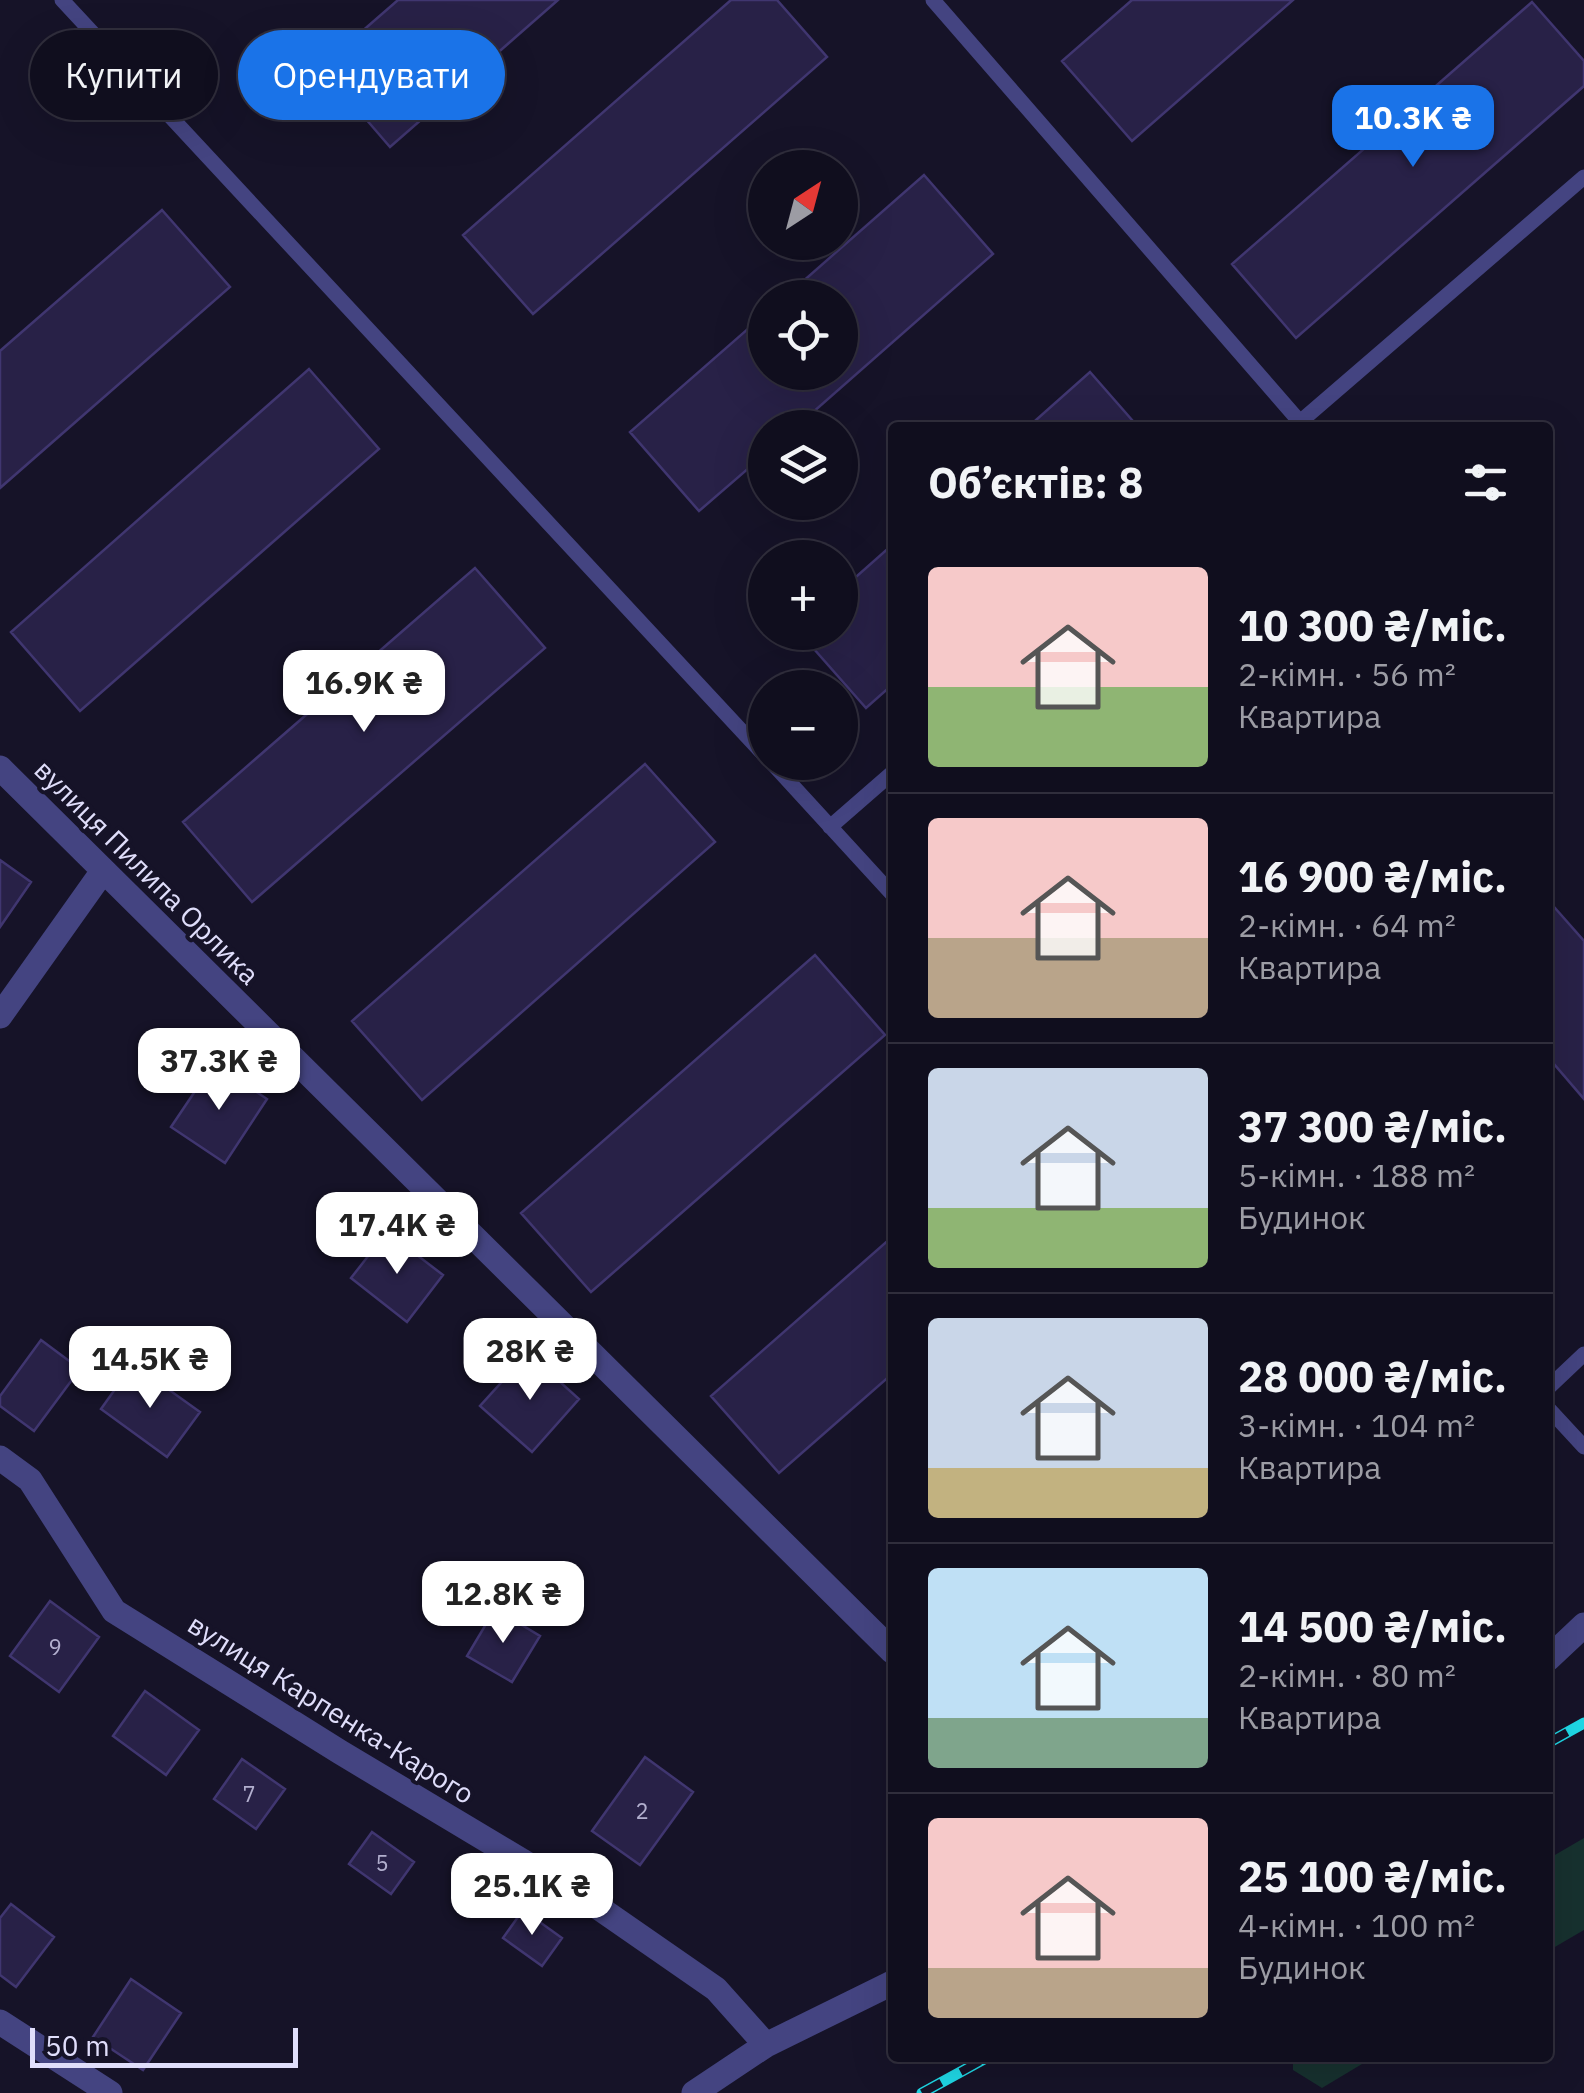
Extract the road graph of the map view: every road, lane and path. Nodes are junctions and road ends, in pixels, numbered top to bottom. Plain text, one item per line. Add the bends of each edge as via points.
1 (62, 0) edge
2 (933, 0) edge
3 (1584, 177) edge
4 (1293, 422) edge
5 (1299, 422) edge
6 (748, 738) edge
7 (0, 768) edge
8 (888, 776) edge
9 (788, 780) edge
10 (830, 826) junction
11 (104, 871) junction
12 (888, 890) edge
13 (0, 1016) edge
14 (1584, 1354) edge
15 (1553, 1383) edge
16 (1553, 1413) edge
17 (1584, 1447) edge
18 (0, 1458) edge
19 (1584, 1625) edge
20 (888, 1647) edge
21 (1553, 1654) edge
22 (888, 1985) edge
23 (0, 2022) edge
24 (766, 2044) junction
25 (110, 2093) edge
26 (694, 2093) edge

1 - 6 lane
2 - 4 lane
3 - 5 lane
7 - 11 street, вулиця Пилипа Орлика
8 - 10 lane
9 - 10 lane
10 - 12 lane
11 - 13 street
11 - 20 street, вулиця Пилипа Орлика
14 - 15 lane
16 - 17 lane
18 - 24 street, вулиця Карпенка-Карого via 30,1480 114,1611 592,1903 716,1989
19 - 21 street
22 - 24 street
23 - 25 street
24 - 26 street

